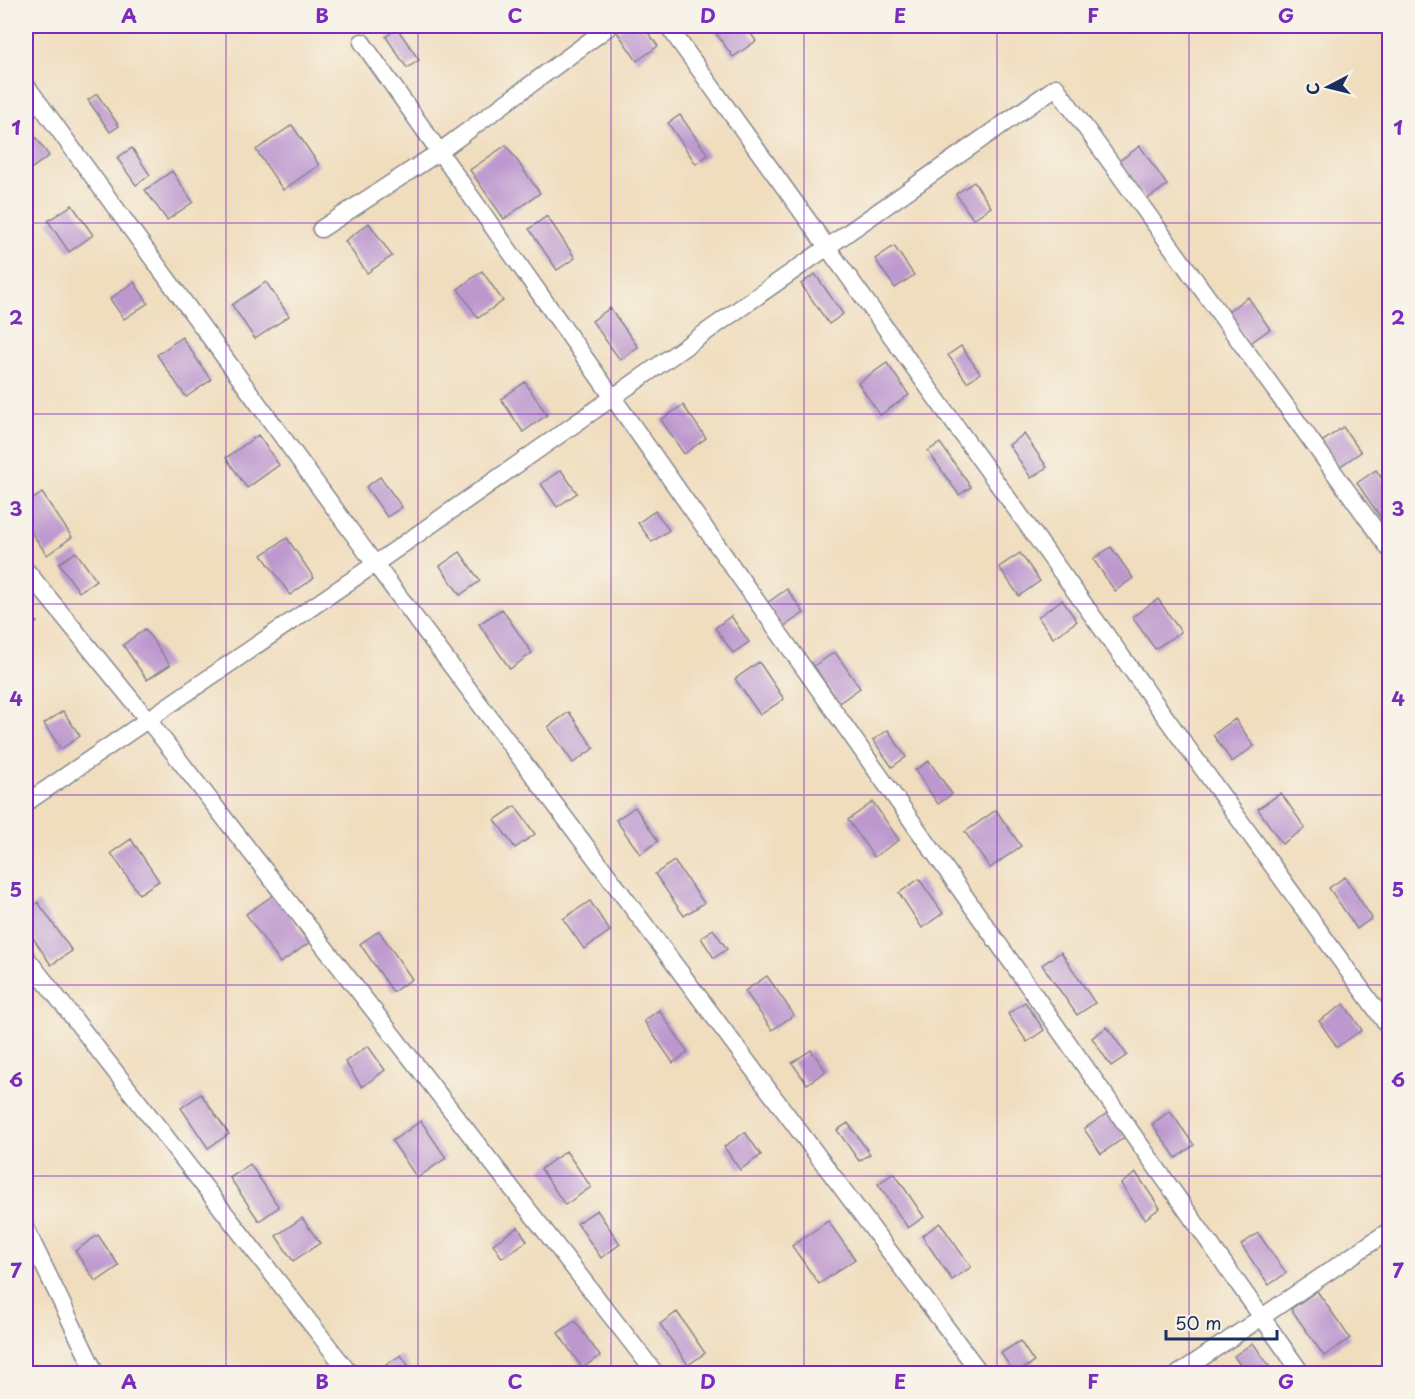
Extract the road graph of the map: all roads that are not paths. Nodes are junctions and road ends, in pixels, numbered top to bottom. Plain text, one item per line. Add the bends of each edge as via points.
1 (610, 26) edge
2 (668, 26) edge
3 (362, 42) dead end
4 (26, 85) edge
5 (439, 152) junction
6 (321, 229) dead end
7 (827, 249) junction
8 (614, 399) junction
9 (1389, 550) edge
10 (375, 564) junction
11 (26, 570) edge
12 (148, 720) junction
13 (26, 802) edge
14 (26, 957) edge
15 (1389, 1029) edge
16 (26, 1229) edge
17 (1389, 1230) edge
18 (1261, 1317) junction
19 (96, 1374) edge
20 (350, 1374) edge
21 (656, 1374) edge
22 (981, 1374) edge
23 (1178, 1374) edge
24 (1302, 1374) edge

1 - 5 street
2 - 7 street
3 - 5 street
4 - 10 street
5 - 6 street
5 - 8 street
7 - 8 street
7 - 9 street via 1056,87
7 - 15 street
8 - 10 street
8 - 18 street
10 - 12 street
10 - 22 street
11 - 12 street
12 - 13 street
12 - 21 street
14 - 20 street
16 - 19 street
17 - 18 street
18 - 23 street
18 - 24 street

